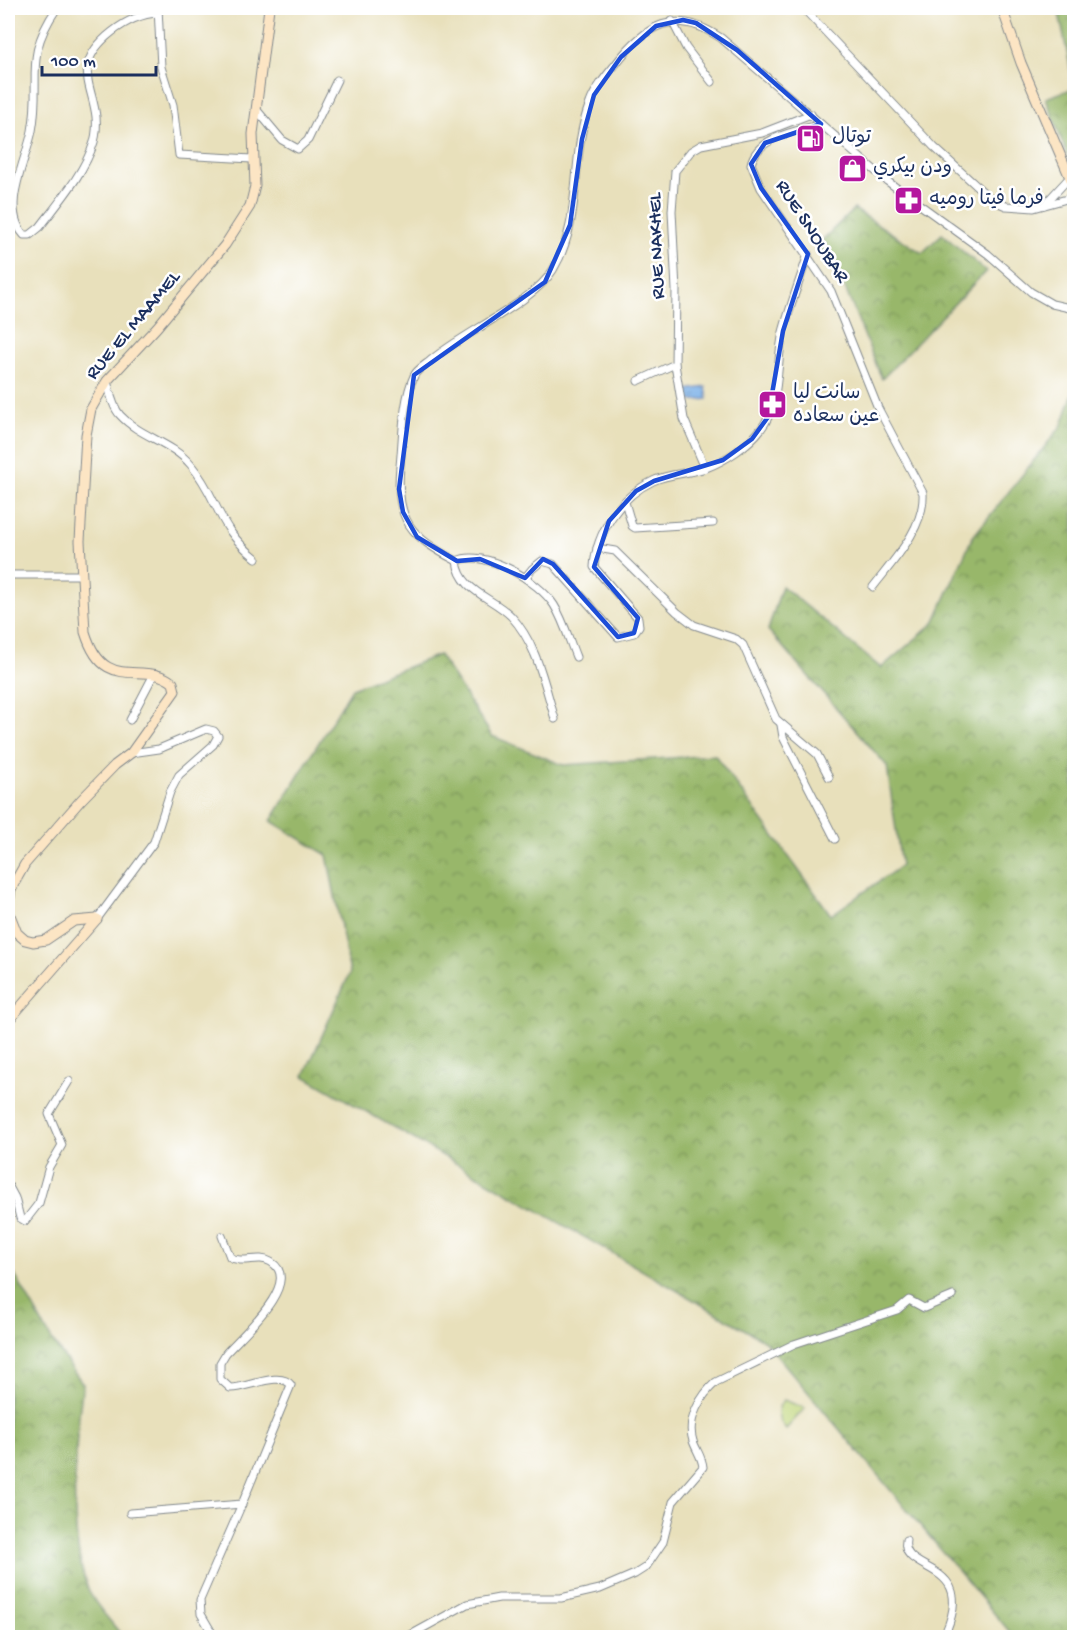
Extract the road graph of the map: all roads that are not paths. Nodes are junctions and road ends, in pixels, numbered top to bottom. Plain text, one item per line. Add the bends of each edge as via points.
1 (57, 8) edge
2 (269, 8) edge
3 (803, 8) edge
4 (1002, 8) edge
5 (158, 10) edge
6 (672, 21) junction
7 (337, 80) dead end
8 (712, 82) dead end
9 (256, 109) junction
10 (811, 114) junction
11 (821, 124) junction
12 (252, 159) junction
13 (1070, 177) junction
14 (1074, 187) edge
15 (1074, 197) edge
16 (1042, 207) junction
17 (808, 254) junction
18 (1074, 309) edge
19 (675, 364) junction
20 (107, 381) junction
21 (638, 381) dead end
22 (705, 468) junction
23 (625, 502) junction
24 (713, 523) dead end
25 (597, 548) junction
26 (255, 558) dead end
27 (457, 561) junction
28 (8, 575) edge
29 (81, 575) junction
30 (525, 578) junction
31 (873, 587) dead end
32 (576, 657) dead end
33 (153, 676) junction
34 (555, 719) dead end
35 (130, 720) dead end
36 (782, 725) junction
37 (131, 753) junction
38 (829, 777) dead end
39 (835, 839) dead end
40 (97, 919) junction
41 (8, 1021) edge
42 (69, 1081) dead end
43 (8, 1185) edge
44 (222, 1236) dead end
45 (952, 1296) dead end
46 (242, 1504) junction
47 (130, 1514) dead end
48 (906, 1540) dead end
49 (214, 1638) edge
50 (405, 1638) edge
51 (943, 1638) edge

1 - 5 street via 35,52 31,133 12,194 16,223 24,235 40,227 92,148 96,127 86,72 95,47 126,22
2 - 9 street, RUE EL MAAMEL
3 - 16 street via 934,147 992,200 1016,208
4 - 13 street
5 - 12 street via 161,67 173,105 179,155
6 - 8 street via 686,48
6 - 10 street via 696,23 721,38
6 - 27 street via 656,26 636,42 590,103 573,209 554,269 532,293 458,339 414,375 399,474 403,512 417,537
7 - 9 street via 308,140 298,149 282,140
9 - 12 street, RUE EL MAAMEL
10 - 11 street
10 - 19 street, RUE NAKHEL via 762,133 701,145 675,171
11 - 17 street, RUE SNOUBAR via 765,143 755,152 751,164 761,188
11 - 18 street via 887,181 988,254 1031,292 1052,304
12 - 20 street, RUE EL MAAMEL via 253,196 237,229 158,327
13 - 14 street
13 - 16 street
15 - 16 street
17 - 22 street via 783,331 766,423 752,439
17 - 31 street, RUE SNOUBAR via 831,291 878,408 923,493 913,530
19 - 21 street
19 - 22 street, RUE NAKHEL via 684,419
20 - 26 street via 119,414 189,462 230,535
20 - 29 street, RUE EL MAAMEL via 88,421
22 - 23 street via 654,481
23 - 24 street via 635,528
23 - 25 street via 609,521
25 - 30 street via 594,567 638,618 639,626 634,633 618,637 611,632 553,564 542,561
25 - 36 street via 615,551 694,625 743,645 765,698
27 - 30 street via 465,557 480,559
27 - 34 street via 464,582 501,608 523,632 540,666
28 - 29 street
29 - 33 street, RUE EL MAAMEL via 84,632 95,656 112,669
30 - 32 street via 553,603
33 - 35 street
33 - 37 street, RUE EL MAAMEL via 170,681 175,691
36 - 38 street via 817,754
36 - 39 street via 783,737
37 - 40 street via 159,749 206,729 218,736 179,775 154,842
37 - 40 street via 98,781 34,854 17,876 8,898 17,933 33,942 46,940 74,921
40 - 41 street
42 - 43 street via 49,1114 62,1145 49,1167 39,1203 25,1221 20,1218
44 - 46 street via 230,1257 271,1262 280,1270 282,1283 269,1305 226,1353 220,1363 220,1379 230,1388 273,1380 291,1385
45 - 50 street via 924,1308 909,1300 897,1310 783,1348 706,1390 691,1429 703,1467 673,1502 663,1542 646,1567 635,1574 569,1597 474,1602
46 - 47 street
46 - 49 street via 200,1600 201,1614
48 - 51 street via 910,1556 944,1576 954,1591 954,1608

